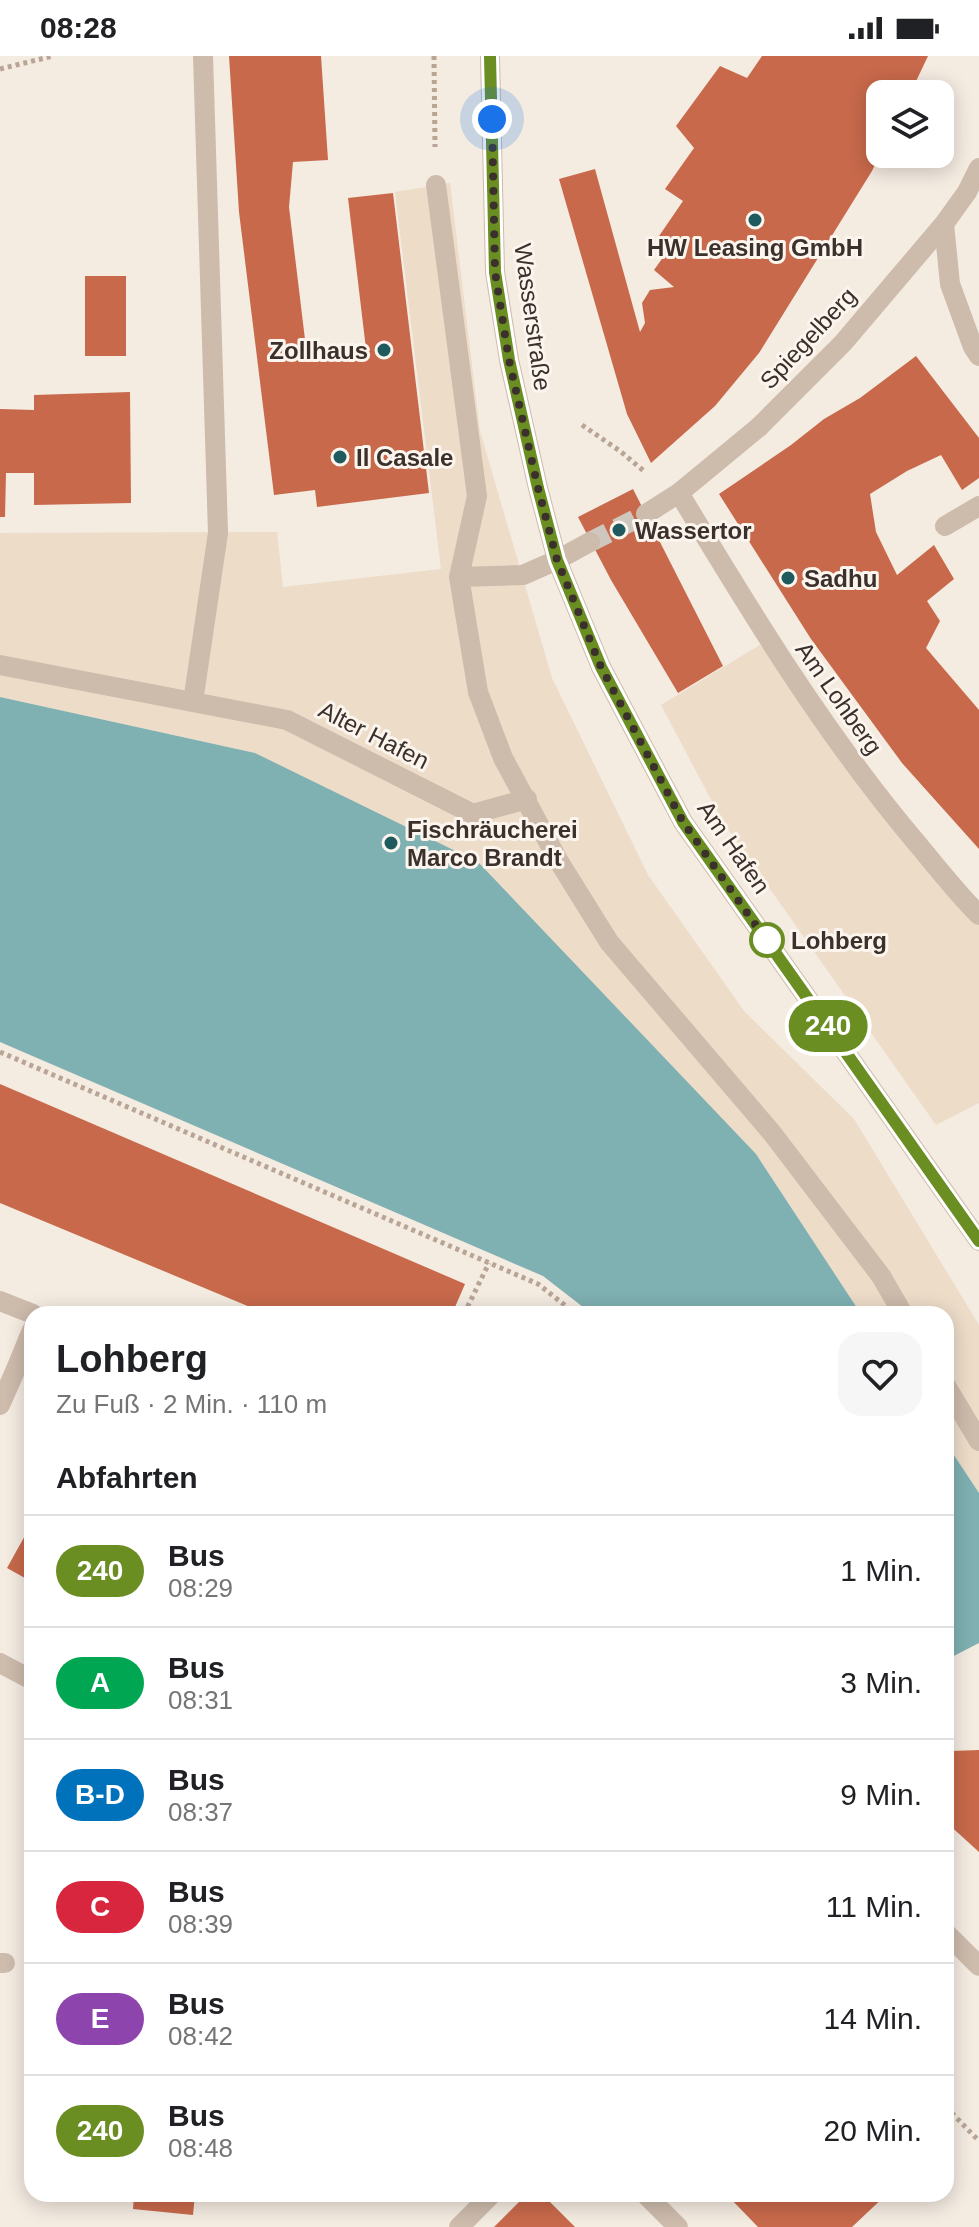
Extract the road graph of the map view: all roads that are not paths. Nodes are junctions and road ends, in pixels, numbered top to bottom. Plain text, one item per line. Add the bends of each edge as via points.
1 (203, 56) edge
2 (490, 56) edge
3 (979, 168) edge
4 (436, 185) road end
5 (944, 224) junction
6 (979, 356) edge
7 (538, 488) joint
8 (679, 493) junction
9 (979, 506) edge
10 (646, 514) tunnel mouth
11 (945, 526) dead end
12 (590, 542) tunnel mouth
13 (557, 560) junction
14 (459, 577) junction
15 (0, 665) edge
16 (193, 702) junction
17 (527, 799) junction
18 (979, 915) edge
19 (979, 1241) edge
20 (0, 1301) edge
21 (898, 1306) edge
22 (24, 1310) edge
23 (24, 1350) edge
24 (954, 1399) edge
25 (0, 1405) edge
26 (979, 1441) edge
27 (0, 1663) edge
28 (24, 1676) edge
29 (954, 1941) edge
30 (979, 1966) edge
31 (484, 2202) edge
32 (653, 2202) edge
33 (459, 2227) edge
34 (678, 2227) edge

1 - 16 street via 218,533
2 - 7 street, Wasserstraße via 495,272
3 - 5 street, Spiegelberg
4 - 14 street via 477,496
5 - 6 street via 950,284
5 - 8 street, Spiegelberg via 843,343 759,427
7 - 13 street, Am Hafen
8 - 10 street, Spiegelberg
8 - 18 street, Am Lohberg via 816,712 873,792
9 - 11 street
12 - 13 street
13 - 14 street via 523,575
13 - 19 street, Am Hafen via 601,667 683,822
14 - 17 street via 478,692 503,758
15 - 16 street, Alter Hafen
16 - 17 street, Alter Hafen via 287,720 473,814
17 - 21 street via 609,942 772,1133
20 - 22 street
23 - 25 street
24 - 26 street
27 - 28 street
29 - 30 street
31 - 33 street
32 - 34 street

